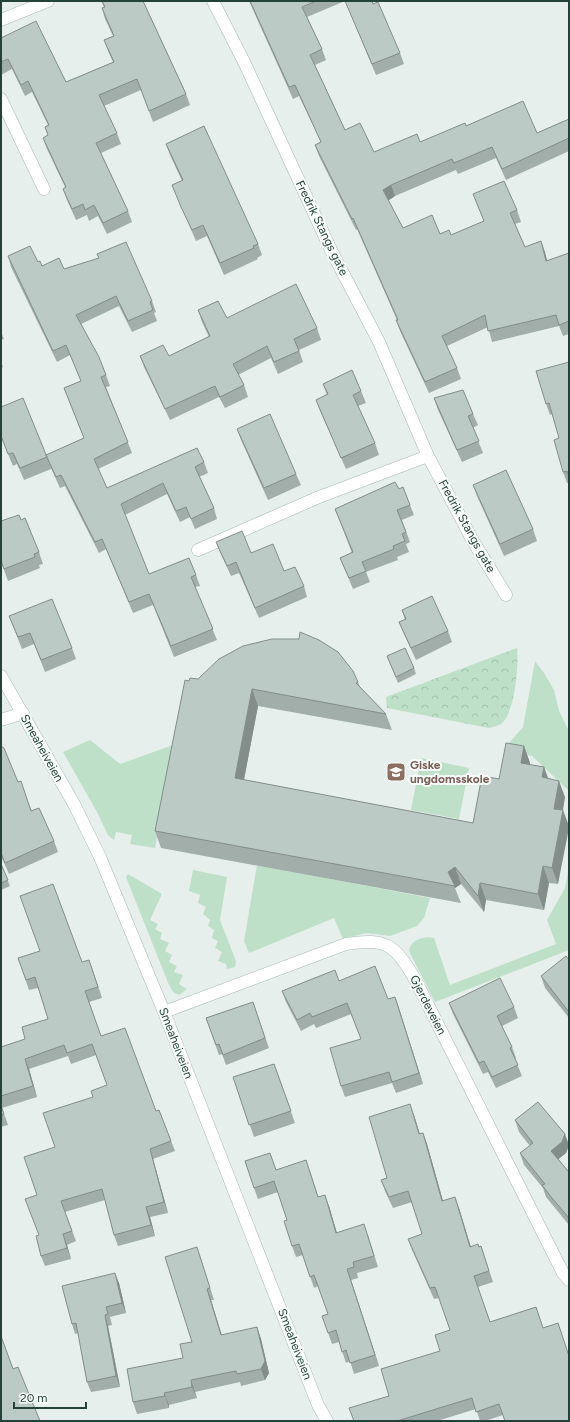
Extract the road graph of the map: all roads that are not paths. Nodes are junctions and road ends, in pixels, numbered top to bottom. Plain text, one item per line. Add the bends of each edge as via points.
1 (48, 1) edge
2 (213, 1) edge
3 (1, 20) edge
4 (1, 99) edge
5 (44, 189) dead end
6 (428, 456) junction
7 (198, 550) dead end
8 (506, 595) dead end
9 (1, 676) edge
10 (22, 713) junction
11 (1, 720) edge
12 (164, 1012) junction
13 (569, 1280) edge
14 (327, 1421) edge

1 - 3 street
2 - 6 street, Fredrik Stangs gate via 331,250 379,342
4 - 5 street
6 - 7 street via 319,497
6 - 8 street, Fredrik Stangs gate
9 - 10 street, Smeaheiveien
10 - 11 street
10 - 12 street, Smeaheiveien via 74,804 100,857
12 - 13 street, Gjerdeveien via 346,944 364,941 379,942 392,947 415,979 563,1273
12 - 14 street, Smeaheiveien

